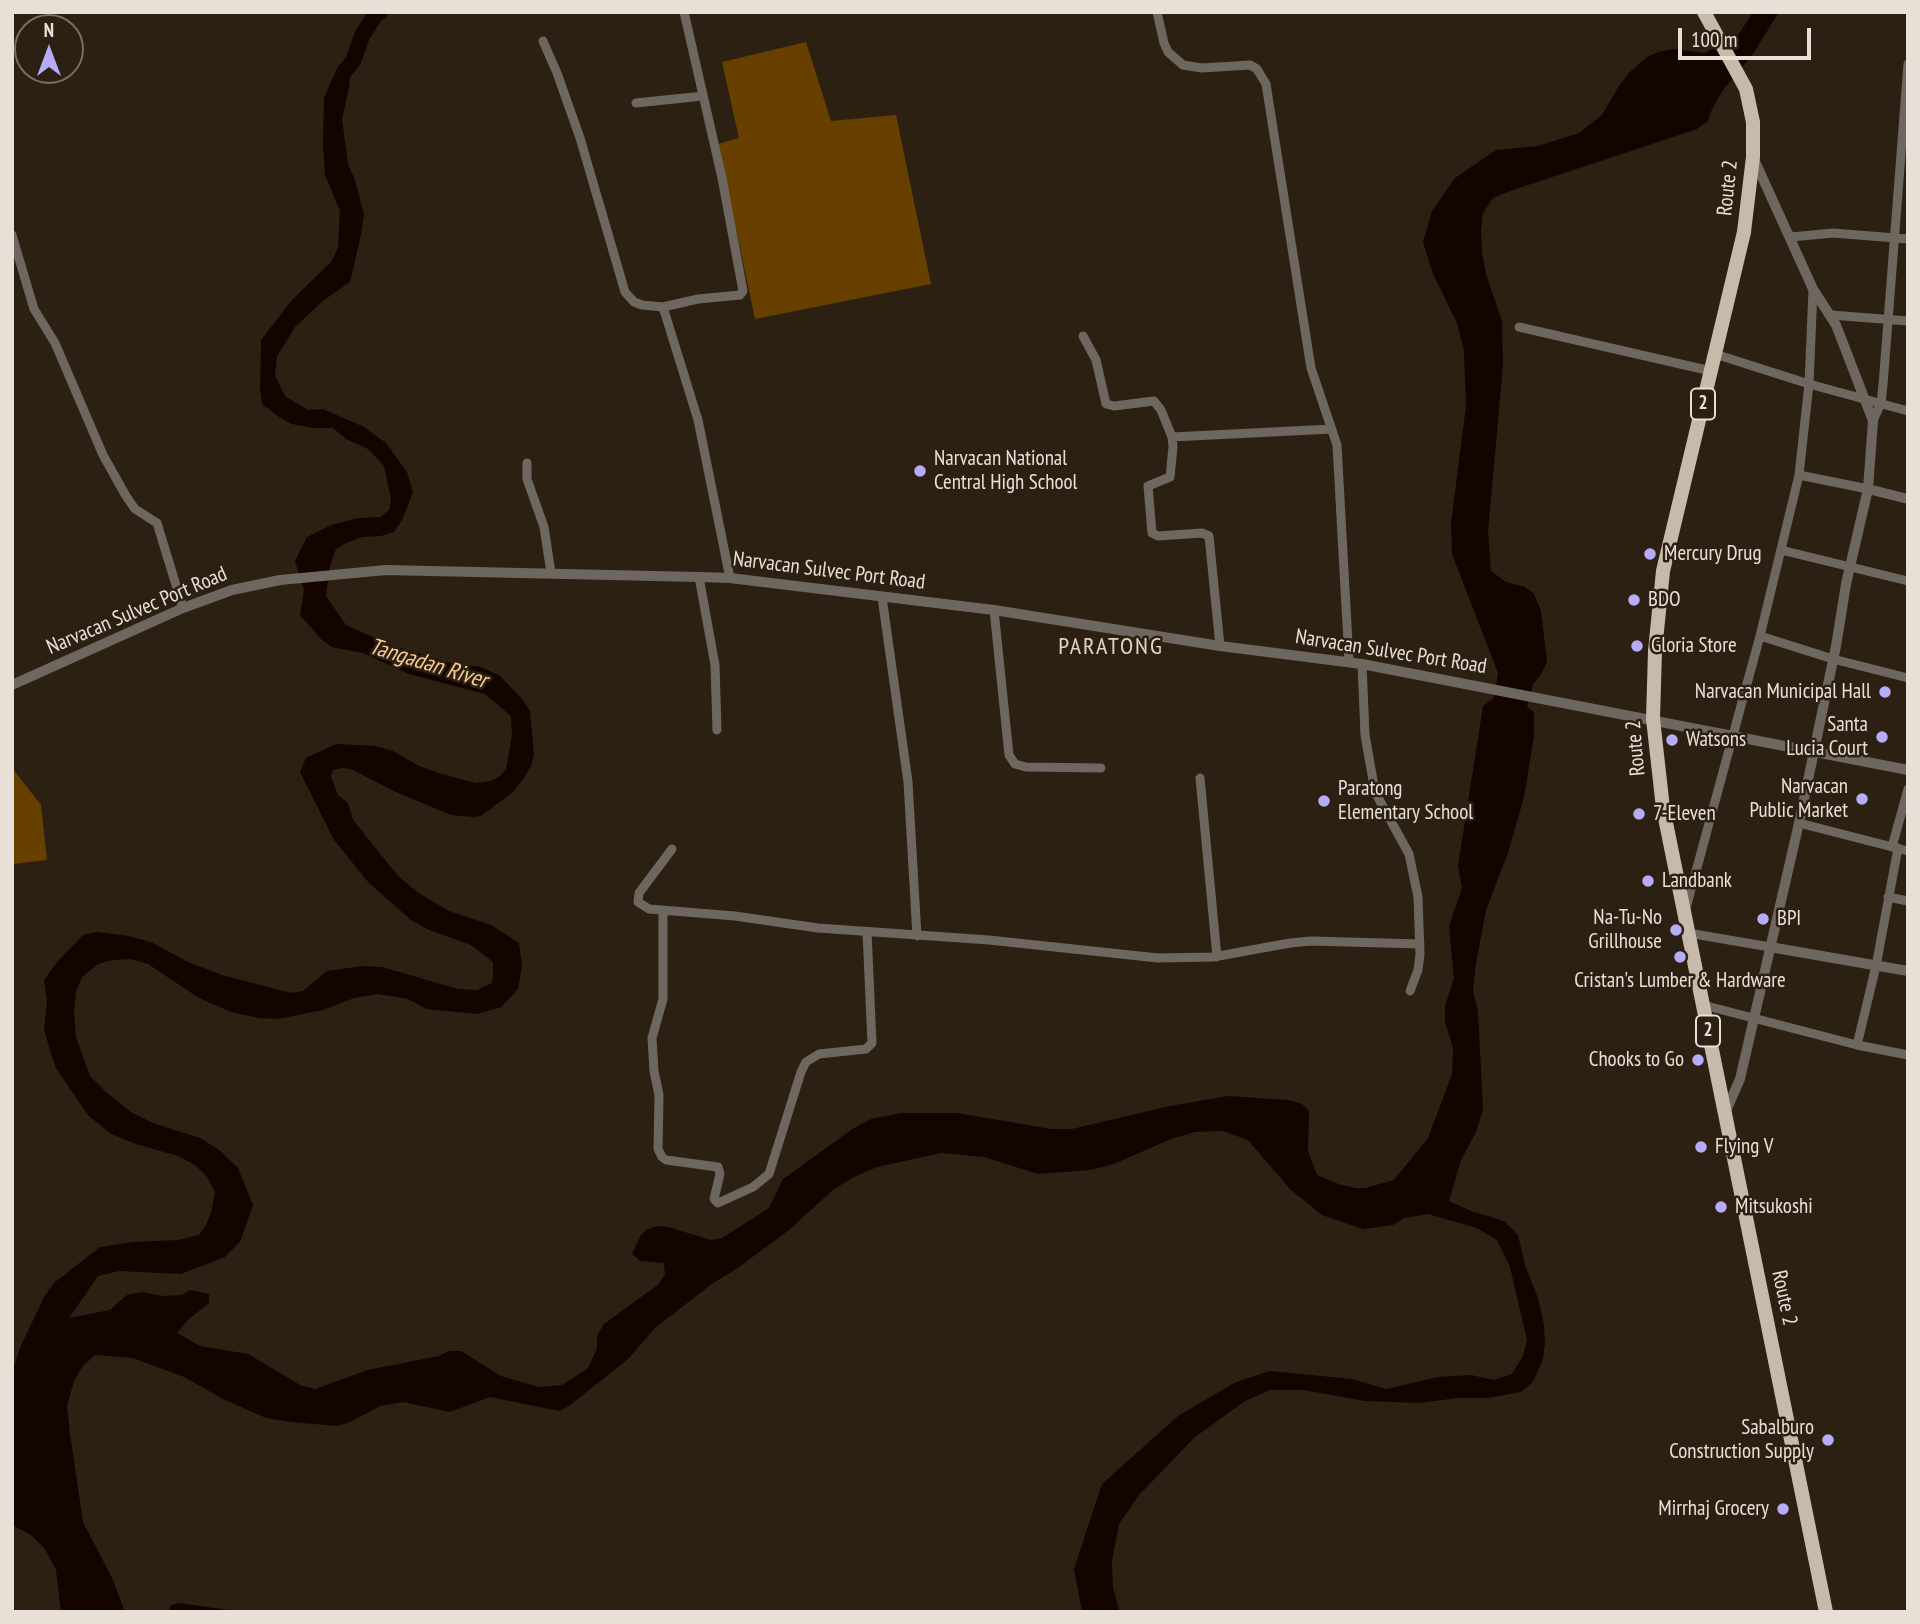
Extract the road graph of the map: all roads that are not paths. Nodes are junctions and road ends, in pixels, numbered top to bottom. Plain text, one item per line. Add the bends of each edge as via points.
1 (684, 12) edge
2 (1157, 12) edge
3 (1704, 12) edge
4 (543, 41) dead end
5 (1908, 64) edge
6 (703, 96) junction
7 (636, 103) dead end
8 (1753, 157) junction
9 (12, 235) edge
10 (1791, 237) junction
11 (1894, 237) junction
12 (1908, 239) edge
13 (1813, 289) junction
14 (663, 307) junction
15 (1831, 315) junction
16 (1888, 318) junction
17 (1908, 321) edge
18 (1519, 327) dead end
19 (1083, 336) dead end
20 (1715, 354) junction
21 (1711, 371) junction
22 (1809, 384) junction
23 (1863, 398) junction
24 (1881, 403) junction
25 (1908, 411) edge
26 (1873, 421) junction
27 (1332, 429) junction
28 (1172, 437) junction
29 (527, 463) dead end
30 (1799, 475) junction
31 (1868, 489) junction
32 (1908, 499) edge
33 (1781, 550) junction
34 (1850, 567) junction
35 (551, 573) junction
36 (699, 577) junction
37 (730, 578) junction
38 (1908, 581) edge
39 (882, 597) junction
40 (183, 608) junction
41 (993, 610) junction
42 (1760, 636) junction
43 (1220, 646) junction
44 (1833, 659) junction
45 (1349, 662) junction
46 (1362, 664) junction
47 (1908, 678) edge
48 (12, 685) edge
49 (1653, 719) junction
50 (716, 730) dead end
51 (1734, 736) junction
52 (1814, 751) junction
53 (1101, 768) dead end
54 (1907, 768) edge
55 (1200, 778) dead end
56 (1908, 789) edge
57 (1799, 823) junction
58 (672, 849) dead end
59 (1899, 849) edge
60 (1888, 897) junction
61 (1908, 901) edge
62 (663, 911) junction
63 (1685, 913) junction
64 (867, 932) junction
65 (1688, 933) junction
66 (917, 936) junction
67 (1420, 944) junction
68 (1770, 947) junction
69 (1217, 957) junction
70 (1876, 966) junction
71 (1908, 971) edge
72 (1410, 991) dead end
73 (1703, 1005) junction
74 (1754, 1018) junction
75 (1857, 1045) junction
76 (1908, 1055) edge
77 (1725, 1113) junction
78 (1826, 1612) edge

1 - 6 street
2 - 27 street via 1168,52 1183,65 1250,65 1266,84 1309,357
3 - 8 highway, Route 2 / 2 via 1746,89 1753,121
4 - 14 street via 580,138 625,292 634,302
5 - 11 street
6 - 7 street
6 - 14 street via 743,291
8 - 10 street
8 - 20 highway, Route 2 / 2 via 1744,232
9 - 40 street via 34,309 55,342 103,455 135,509 157,523 163,535
10 - 11 street via 1833,233
10 - 13 street
11 - 12 street
11 - 16 street
13 - 15 street
13 - 22 street
14 - 37 street via 698,420
15 - 16 street
15 - 23 street
16 - 17 street
16 - 24 street
18 - 21 street
19 - 28 street via 1096,360 1106,404 1154,401
20 - 21 highway, Route 2 / 2
20 - 22 street
21 - 49 highway, Route 2 / 2 via 1663,571
22 - 23 street
22 - 30 street
23 - 24 street
23 - 26 street
24 - 25 street
24 - 26 street
26 - 31 street
27 - 28 street
27 - 45 street via 1340,463
28 - 43 street via 1170,477 1147,485 1152,533 1209,536
29 - 35 street
30 - 31 street
30 - 33 street
31 - 32 street
31 - 34 street
33 - 34 street
33 - 42 street
34 - 38 street
34 - 44 street
35 - 36 street, Narvacan Sulvec Port Road
35 - 40 street, Narvacan Sulvec Port Road via 386,570 232,590
36 - 37 street, Narvacan Sulvec Port Road
36 - 50 street via 715,665
37 - 39 street, Narvacan Sulvec Port Road
39 - 41 street, Narvacan Sulvec Port Road
39 - 66 street via 908,782
40 - 48 street, Narvacan Sulvec Port Road
41 - 43 street, Narvacan Sulvec Port Road
41 - 53 street via 1009,755 1015,764
42 - 44 street
42 - 51 street
43 - 45 street, Narvacan Sulvec Port Road
44 - 47 street
44 - 52 street
45 - 46 street, Narvacan Sulvec Port Road
46 - 49 street, Narvacan Sulvec Port Road
46 - 67 street via 1371,774 1385,814 1409,854 1418,897
49 - 51 street, Narvacan Sulvec Port Road
49 - 63 highway, Route 2 / 2 via 1663,808
51 - 52 street, Narvacan Sulvec Port Road
51 - 63 street
52 - 54 street, Narvacan Sulvec Port Road
52 - 57 street
55 - 69 street
56 - 59 street
57 - 59 street
57 - 68 street
58 - 62 street via 638,898 641,905
59 - 60 street
60 - 61 street
60 - 70 street
62 - 64 street
62 - 64 street via 663,999 652,1038 659,1095 658,1149 666,1160 718,1167 716,1203 746,1191 769,1174 806,1062 826,1052 866,1049 872,1042
63 - 65 highway, Route 2 / 2
64 - 66 street
65 - 68 street
65 - 73 highway, Route 2 / 2
66 - 69 street via 1158,958
67 - 69 street via 1311,941
67 - 72 street
68 - 70 street
68 - 74 street
70 - 71 street
70 - 75 street
73 - 74 street
73 - 77 highway, Route 2 / 2
74 - 75 street
74 - 77 street via 1741,1079
75 - 76 street
77 - 78 highway, Route 2 / 2

